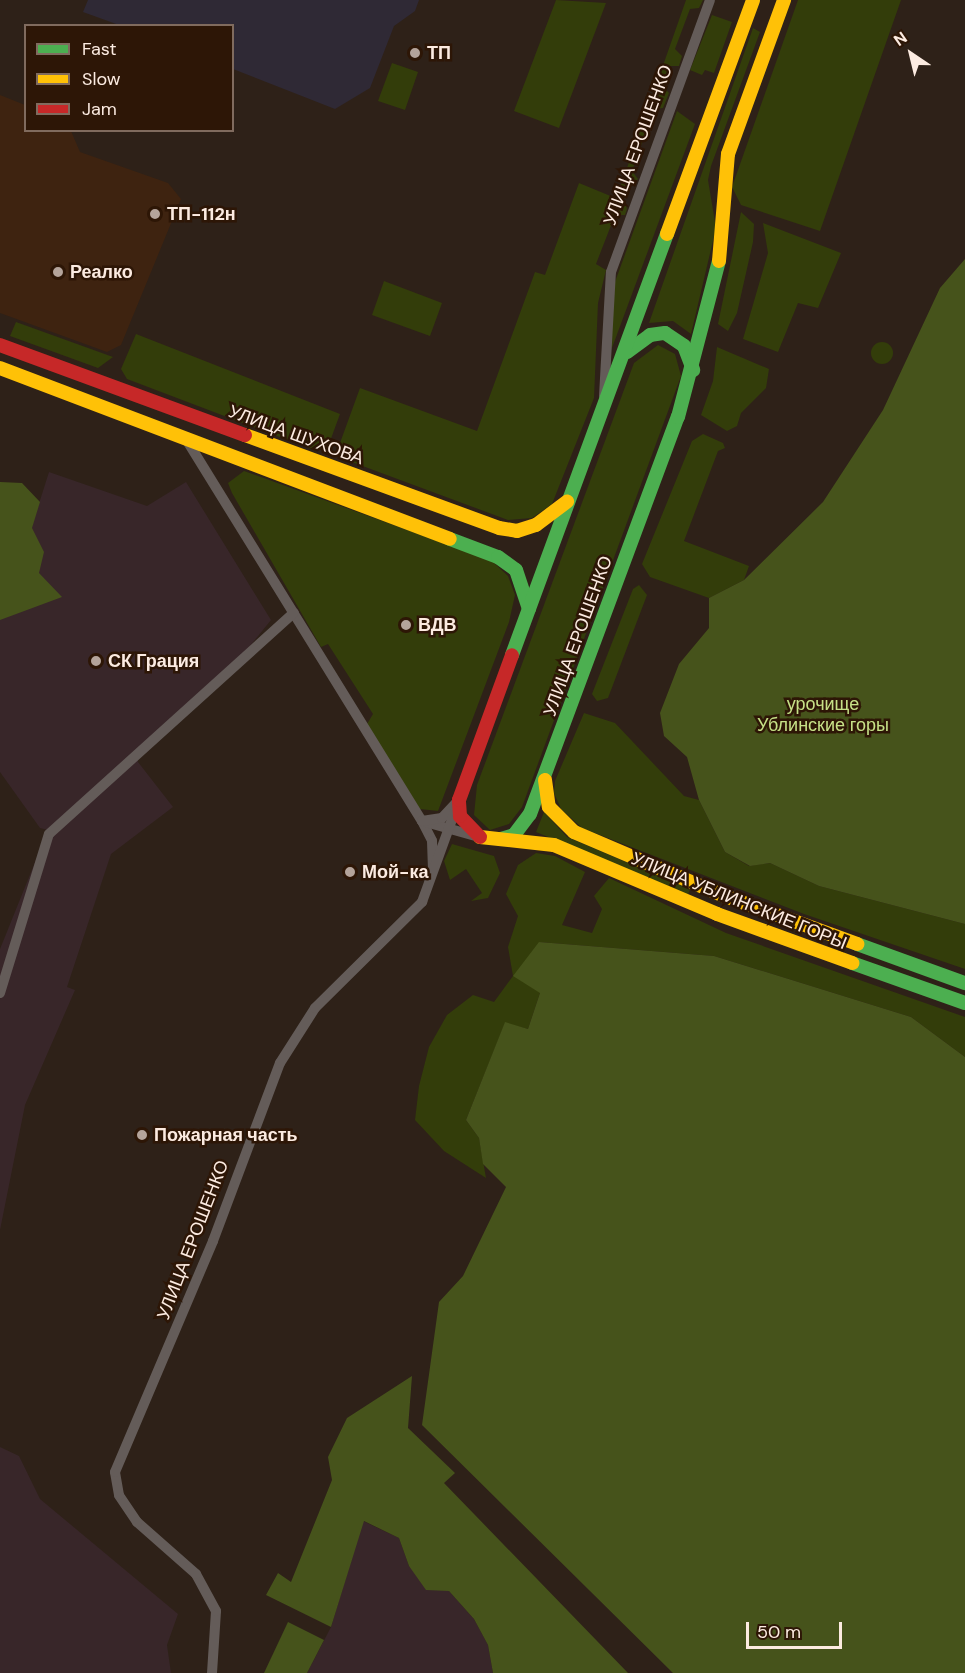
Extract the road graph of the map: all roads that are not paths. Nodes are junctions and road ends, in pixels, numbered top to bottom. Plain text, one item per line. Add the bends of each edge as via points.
1 (710, 0) edge
2 (753, 0) edge
3 (784, 0) edge
4 (0, 345) edge
5 (625, 355) junction
6 (0, 368) edge
7 (693, 370) junction
8 (604, 411) junction
9 (184, 436) junction
10 (573, 495) junction
11 (529, 609) junction
12 (294, 613) junction
13 (545, 777) junction
14 (459, 800) junction
15 (422, 821) junction
16 (448, 831) junction
17 (480, 837) junction
18 (498, 840) junction
19 (434, 873) junction
20 (965, 983) edge
21 (0, 993) edge
22 (965, 1003) edge
23 (213, 1673) edge

1 - 8 street, УЛИЦА ЕРОШЕНКО via 611,272
2 - 5 main road, УЛИЦА ЕРОШЕНКО
3 - 7 main road, УЛИЦА ЕРОШЕНКО via 728,154 724,230
4 - 10 main road, УЛИЦА ШУХОВА via 499,528 517,531 536,525 559,511
5 - 7 main road via 637,342 665,333 684,346
5 - 8 main road, УЛИЦА ЕРОШЕНКО
6 - 9 main road
7 - 13 main road, УЛИЦА ЕРОШЕНКО
8 - 10 main road, УЛИЦА ЕРОШЕНКО
9 - 11 main road via 498,557 516,570
9 - 12 street
10 - 11 main road, УЛИЦА ЕРОШЕНКО
11 - 14 main road, УЛИЦА ЕРОШЕНКО
12 - 15 street
12 - 21 street via 49,834
13 - 18 main road, УЛИЦА ЕРОШЕНКО via 523,826
13 - 20 main road, УЛИЦА УБЛИНСКИЕ ГОРЫ via 549,807 574,832 755,907
14 - 15 street, УЛИЦА ЕРОШЕНКО via 442,818
14 - 16 street, УЛИЦА ЕРОШЕНКО
14 - 17 main road via 460,816
15 - 16 street
15 - 19 street via 432,841
16 - 17 street
16 - 19 street, УЛИЦА ЕРОШЕНКО
17 - 18 main road
18 - 22 main road, УЛИЦА УБЛИНСКИЕ ГОРЫ via 554,845 728,918
19 - 23 street, УЛИЦА ЕРОШЕНКО via 422,902 315,1008 292,1039 148,1401 115,1472 119,1495 137,1522 196,1574 216,1611

